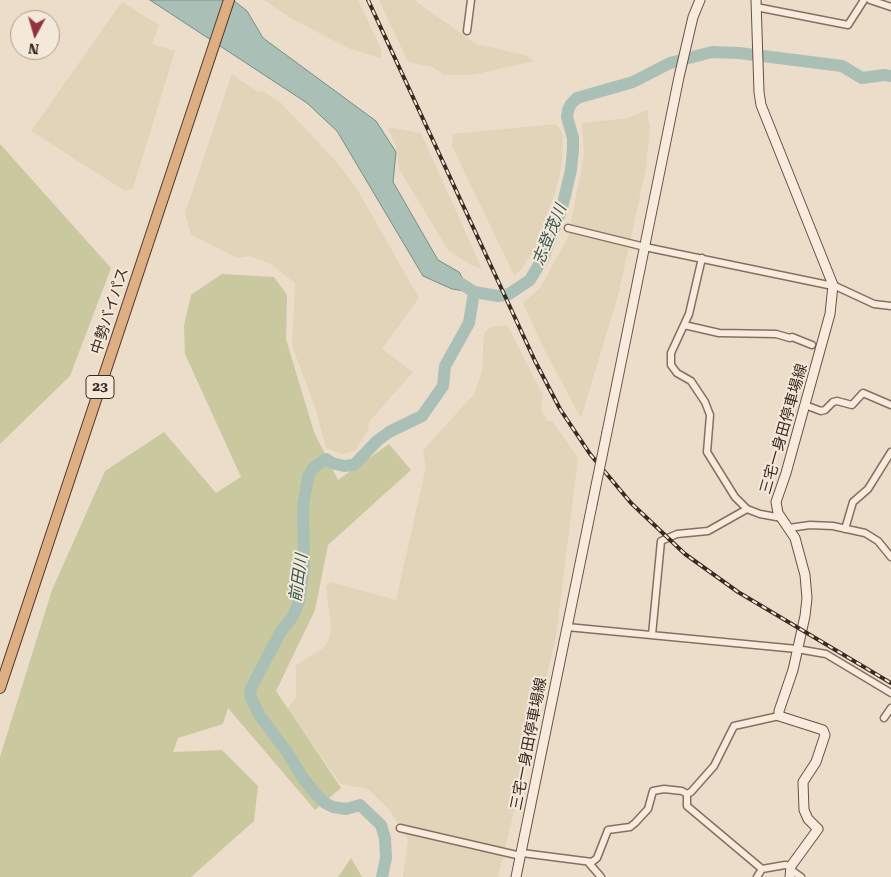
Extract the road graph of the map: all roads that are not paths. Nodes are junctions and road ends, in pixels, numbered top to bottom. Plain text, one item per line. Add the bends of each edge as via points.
1 (230, 0) edge
2 (471, 0) edge
3 (700, 0) edge
4 (864, 0) edge
5 (756, 3) edge
6 (891, 7) edge
7 (467, 31) dead end
8 (568, 228) dead end
9 (645, 247) junction
10 (702, 258) junction
11 (833, 286) junction
12 (891, 306) edge
13 (684, 325) junction
14 (812, 345) dead end
15 (805, 405) junction
16 (891, 405) edge
17 (891, 452) edge
18 (747, 510) junction
19 (782, 518) junction
20 (789, 528) junction
21 (845, 529) junction
22 (891, 557) edge
23 (567, 627) junction
24 (652, 635) junction
25 (797, 649) junction
26 (0, 688) edge
27 (891, 693) edge
28 (891, 708) edge
29 (778, 716) junction
30 (884, 718) dead end
31 (688, 794) junction
32 (400, 828) dead end
33 (521, 855) junction
34 (588, 862) junction
35 (762, 869) junction
36 (791, 871) edge
37 (516, 877) edge
38 (601, 877) edge
39 (757, 877) edge
40 (801, 877) edge

1 - 26 highway, 中勢バイパス / 23
2 - 7 street
3 - 9 main road, 三宅一身田停車場線 via 679,77
4 - 5 street via 848,25
4 - 6 street
5 - 11 main road, 三宅一身田停車場線 via 759,92 764,112
8 - 9 street
9 - 10 street
9 - 23 main road, 三宅一身田停車場線, bridge
10 - 11 street
10 - 13 street
11 - 12 street via 874,304
11 - 15 main road, 三宅一身田停車場線 via 830,314
13 - 14 street via 719,333 776,334
13 - 18 street via 672,348 671,365 677,373 692,381 701,394 710,415 707,452 735,498
15 - 16 street via 822,411 837,401 852,405 863,393
15 - 19 main road, 三宅一身田停車場線 via 777,496 776,507
17 - 21 street via 868,489 854,502
18 - 19 street
18 - 24 street via 708,531 677,534 660,541
19 - 20 main road, 三宅一身田停車場線
20 - 21 street via 810,525
20 - 25 main road, 三宅一身田停車場線 via 802,562 807,590
21 - 22 street via 875,538
23 - 24 street
23 - 33 main road, 三宅一身田停車場線
24 - 25 street
25 - 27 street via 826,654
25 - 29 main road, 三宅一身田停車場線
28 - 30 street
29 - 31 street via 734,726 714,766
29 - 36 main road via 823,730 825,734 816,762 803,782 804,810 818,829
31 - 34 street via 664,789 653,791 648,809 630,827 608,830 597,858
31 - 35 street via 687,806
32 - 33 street
33 - 34 street
33 - 37 main road, 三宅一身田停車場線
34 - 38 street
35 - 36 street via 785,865
35 - 39 street
36 - 40 street

